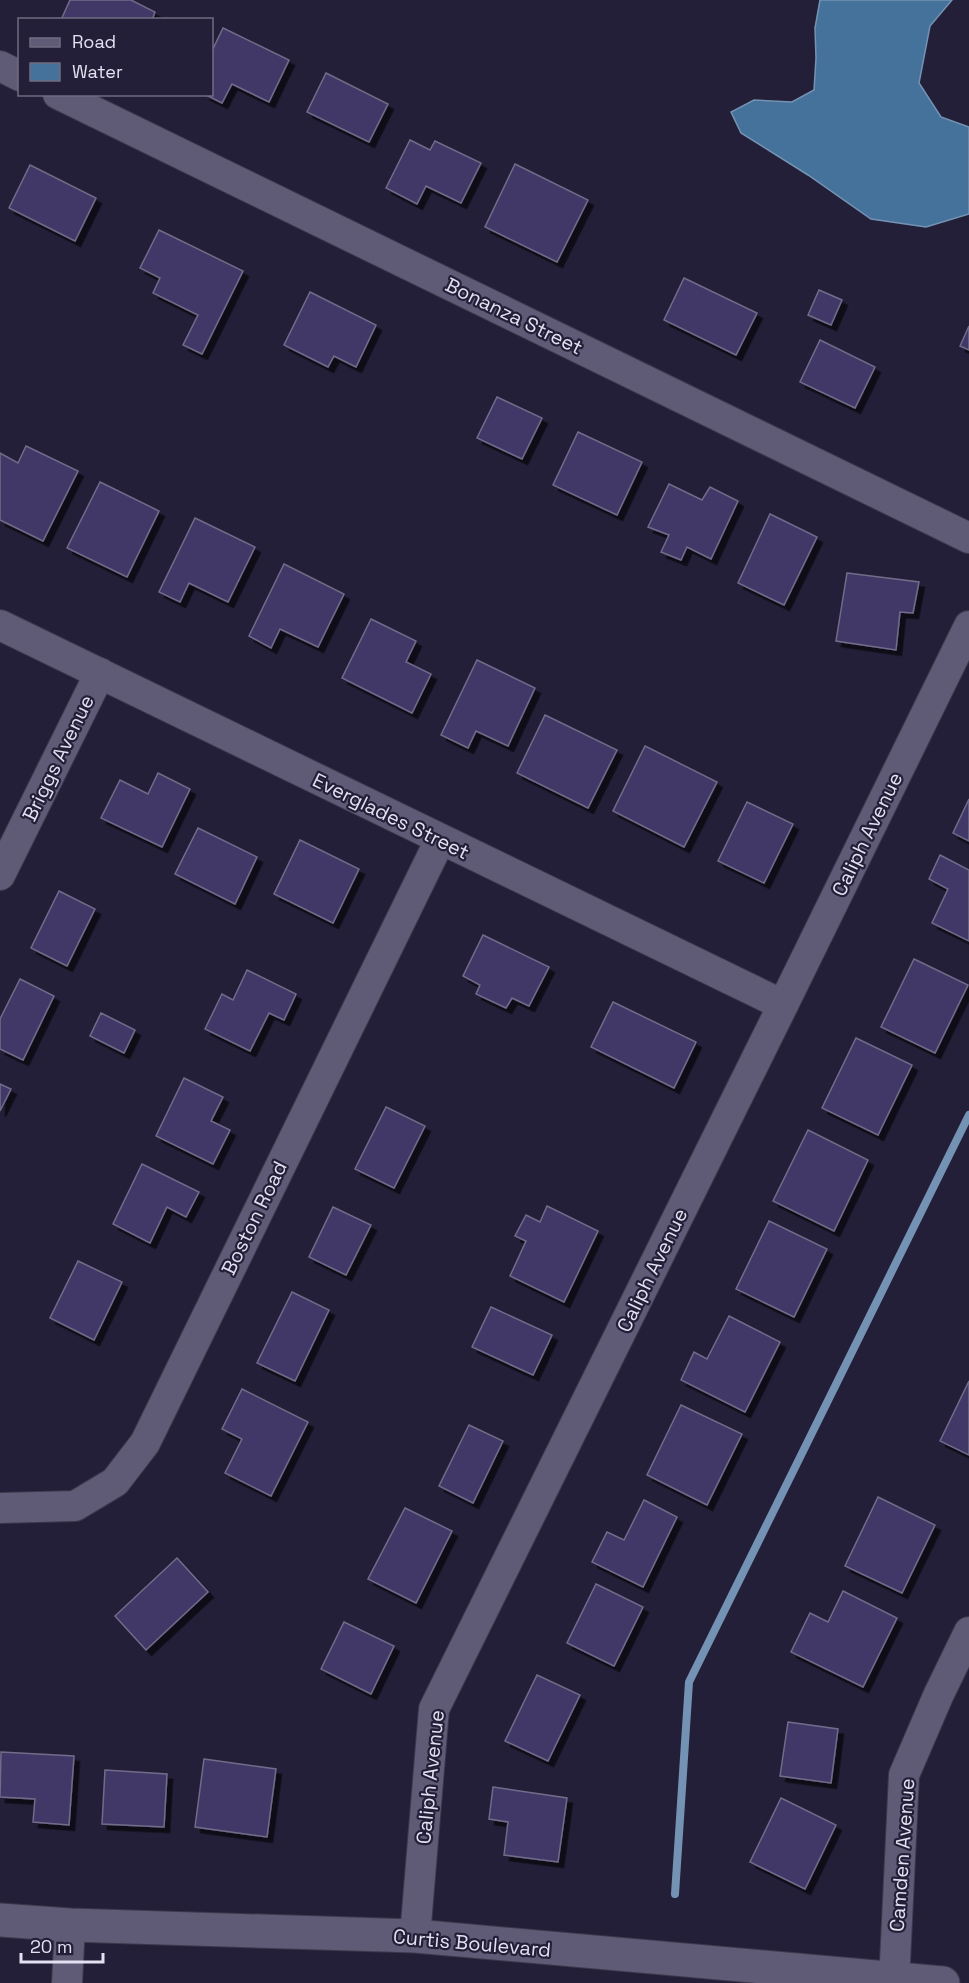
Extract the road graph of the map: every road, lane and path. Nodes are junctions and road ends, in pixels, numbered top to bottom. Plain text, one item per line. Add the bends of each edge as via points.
1 (0, 66) edge
2 (18, 75) edge
3 (62, 96) edge
4 (969, 538) edge
5 (0, 625) edge
6 (969, 626) edge
7 (100, 673) junction
8 (440, 840) junction
9 (0, 875) edge
10 (783, 1005) junction
11 (0, 1508) edge
12 (969, 1632) edge
13 (0, 1920) edge
14 (70, 1925) junction
15 (415, 1936) junction
16 (894, 1981) edge
17 (67, 1983) edge
18 (943, 1983) edge

1 - 2 street
3 - 4 street, Bonanza Street
5 - 7 street, Everglades Street
6 - 10 street, Caliph Avenue
7 - 8 street, Everglades Street
7 - 9 street, Briggs Avenue
8 - 10 street, Everglades Street
8 - 11 street, Boston Road via 144,1443 115,1482 75,1506
10 - 15 street, Caliph Avenue via 434,1709
12 - 16 street, Camden Avenue via 904,1775
13 - 14 street, Curtis Boulevard
14 - 15 street, Curtis Boulevard
14 - 17 street
15 - 16 street, Curtis Boulevard
16 - 18 street, Curtis Boulevard

